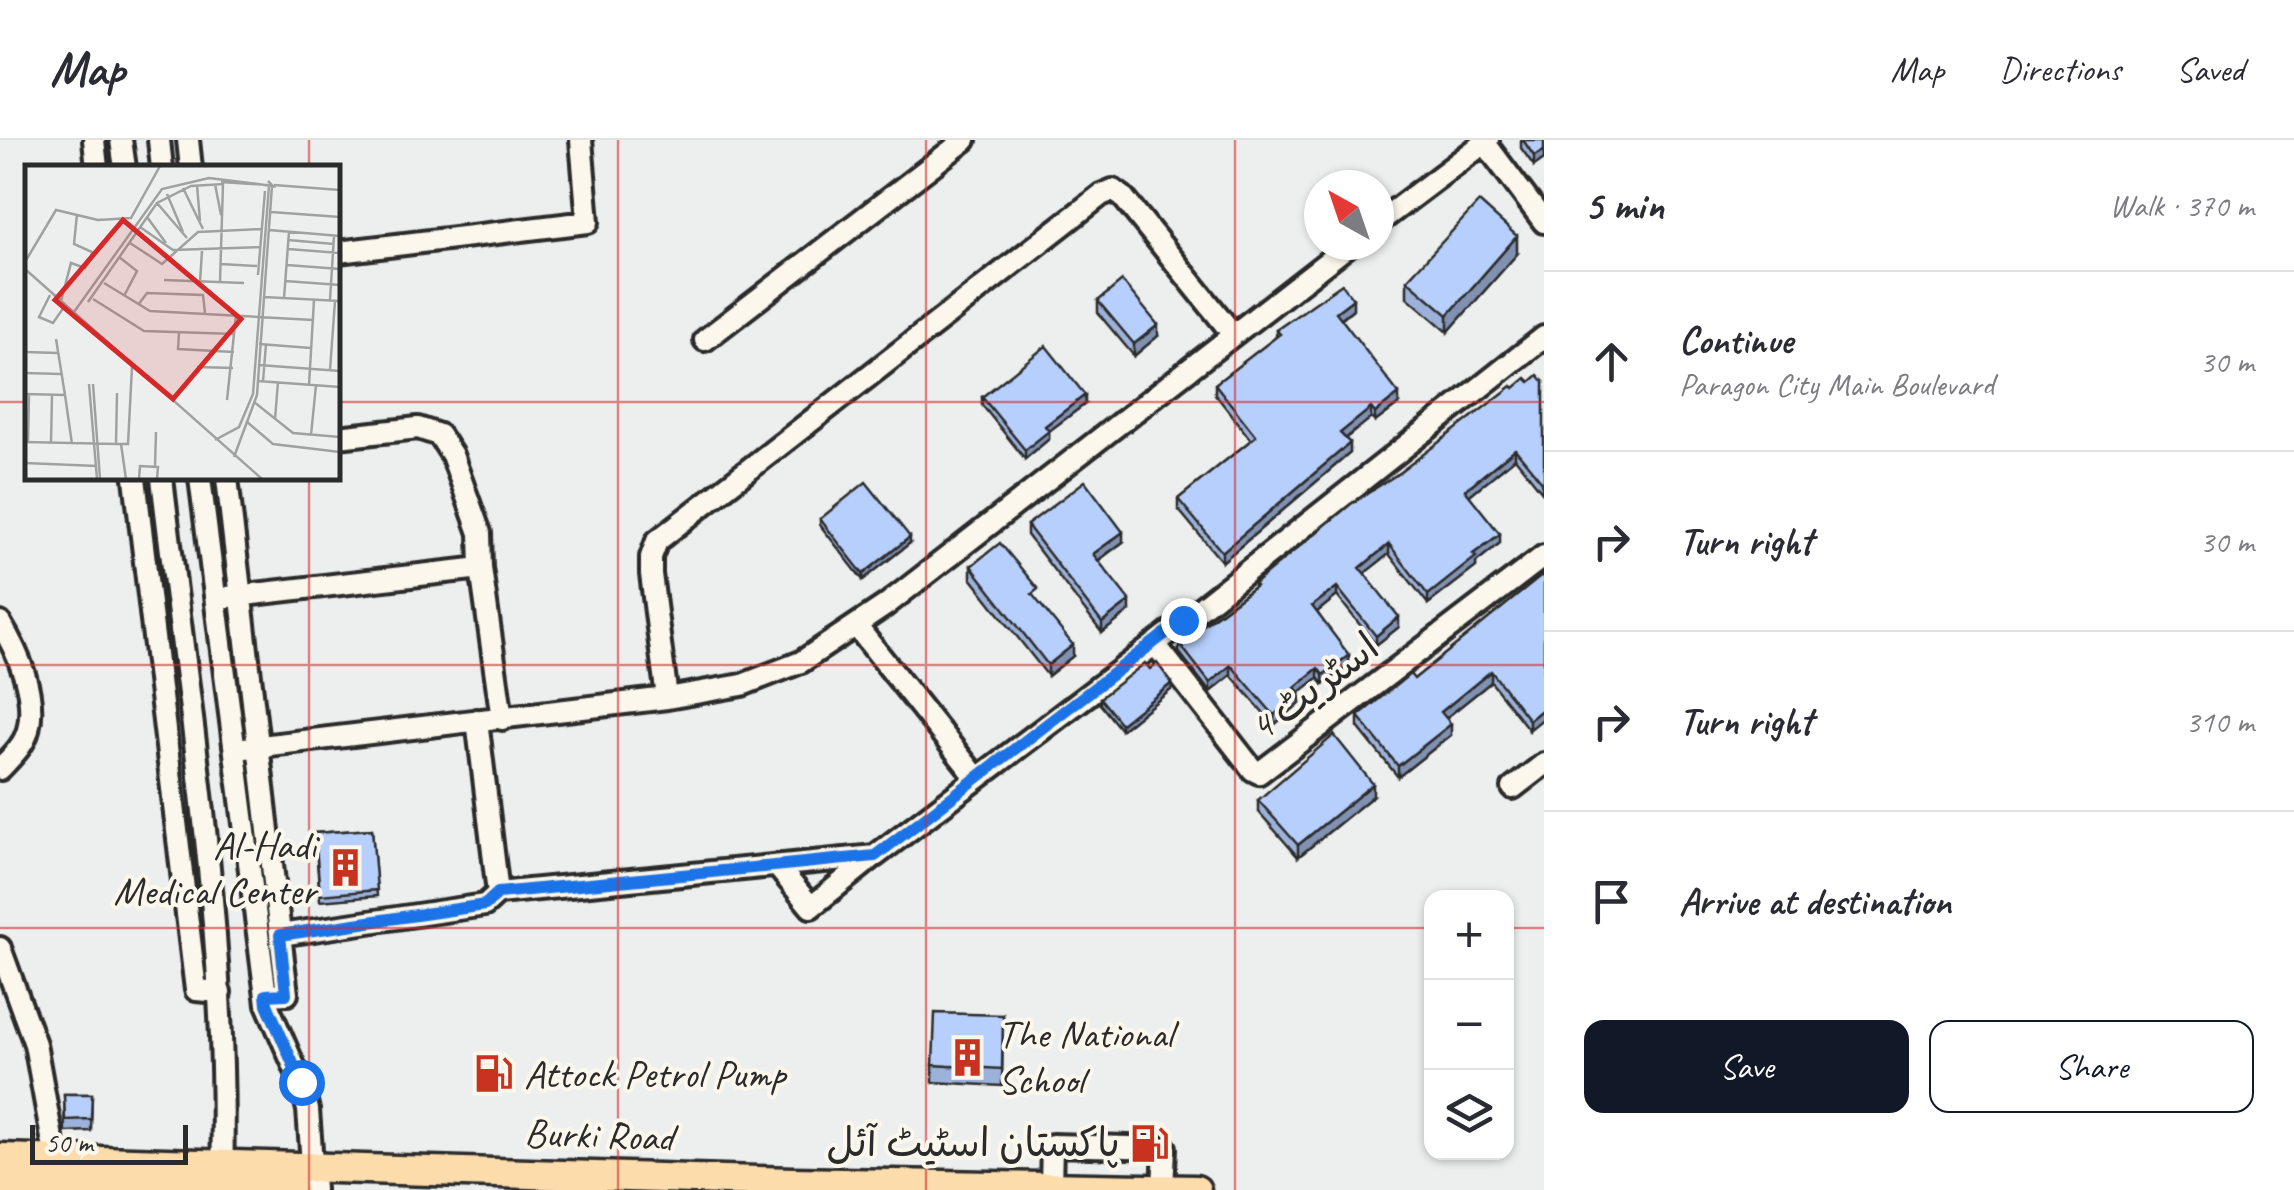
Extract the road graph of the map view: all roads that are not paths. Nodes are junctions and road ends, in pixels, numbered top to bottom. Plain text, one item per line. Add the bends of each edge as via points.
1 (94, 140) edge
2 (121, 140) edge
3 (159, 140) edge
4 (188, 140) edge
5 (581, 140) edge
6 (965, 140) edge
7 (1486, 141) edge
8 (97, 165) edge
9 (124, 165) edge
10 (162, 165) edge
11 (191, 165) edge
12 (1394, 211) edge
13 (1544, 222) edge
14 (340, 252) edge
15 (1329, 260) edge
16 (1232, 333) junction
17 (1544, 337) edge
18 (705, 340) dead end
19 (340, 436) edge
20 (135, 480) edge
21 (162, 480) edge
22 (200, 480) edge
23 (227, 480) edge
24 (1544, 556) edge
25 (481, 568) junction
26 (241, 597) junction
27 (216, 598) junction
28 (0, 623) edge
29 (856, 627) junction
30 (1155, 644) junction
31 (667, 698) junction
32 (502, 719) junction
33 (477, 720) junction
34 (246, 748) junction
35 (1544, 764) edge
36 (0, 769) edge
37 (978, 778) junction
38 (1513, 788) dead end
39 (203, 826) junction
40 (177, 829) junction
41 (875, 856) junction
42 (777, 866) junction
43 (498, 893) junction
44 (280, 935) junction
45 (0, 948) edge
46 (220, 992) junction
47 (266, 995) junction
48 (0, 1158) edge
49 (56, 1160) junction
50 (222, 1177) edge
51 (314, 1178) edge
52 (0, 1184) edge
53 (1051, 1185) junction
54 (110, 1188) edge
55 (1164, 1189) edge
56 (292, 1190) edge
57 (1196, 1190) edge

1 - 8 street
2 - 9 street
3 - 10 street
4 - 11 street
5 - 14 street via 588,222
6 - 18 street
7 - 12 street
7 - 13 street
15 - 16 street
16 - 29 street
16 - 31 street via 1122,197 1113,190 1101,195 657,541 651,574
17 - 30 street
19 - 25 street via 418,428 439,435 480,532
20 - 40 street
21 - 39 street
22 - 27 street
23 - 26 street
24 - 30 street, اسٹریٹ 4 via 1259,773
25 - 26 street
25 - 32 street
26 - 27 street
26 - 34 street
27 - 34 street
28 - 36 street via 28,686 29,729
29 - 31 street via 757,680
29 - 37 street
30 - 37 street
31 - 32 street
32 - 33 street
33 - 34 street
33 - 43 street
34 - 44 street
34 - 47 street
35 - 38 street
37 - 41 street
39 - 40 street
39 - 46 street
40 - 46 street via 196,990
41 - 42 street
41 - 42 street via 811,907
42 - 43 street
43 - 44 street via 485,905
44 - 47 street via 286,994
45 - 49 street via 35,1044
46 - 50 street
47 - 51 street via 301,1082
48 - 49 main road, Burki Road
49 - 50 main road, Burki Road
50 - 51 main road, Burki Road
50 - 54 main road, Burki Road
50 - 56 main road, Burki Road
51 - 53 main road, Burki Road
52 - 54 main road, Burki Road
53 - 55 main road, Burki Road
53 - 55 street via 1052,1146 1165,1148
55 - 57 main road, Burki Road

